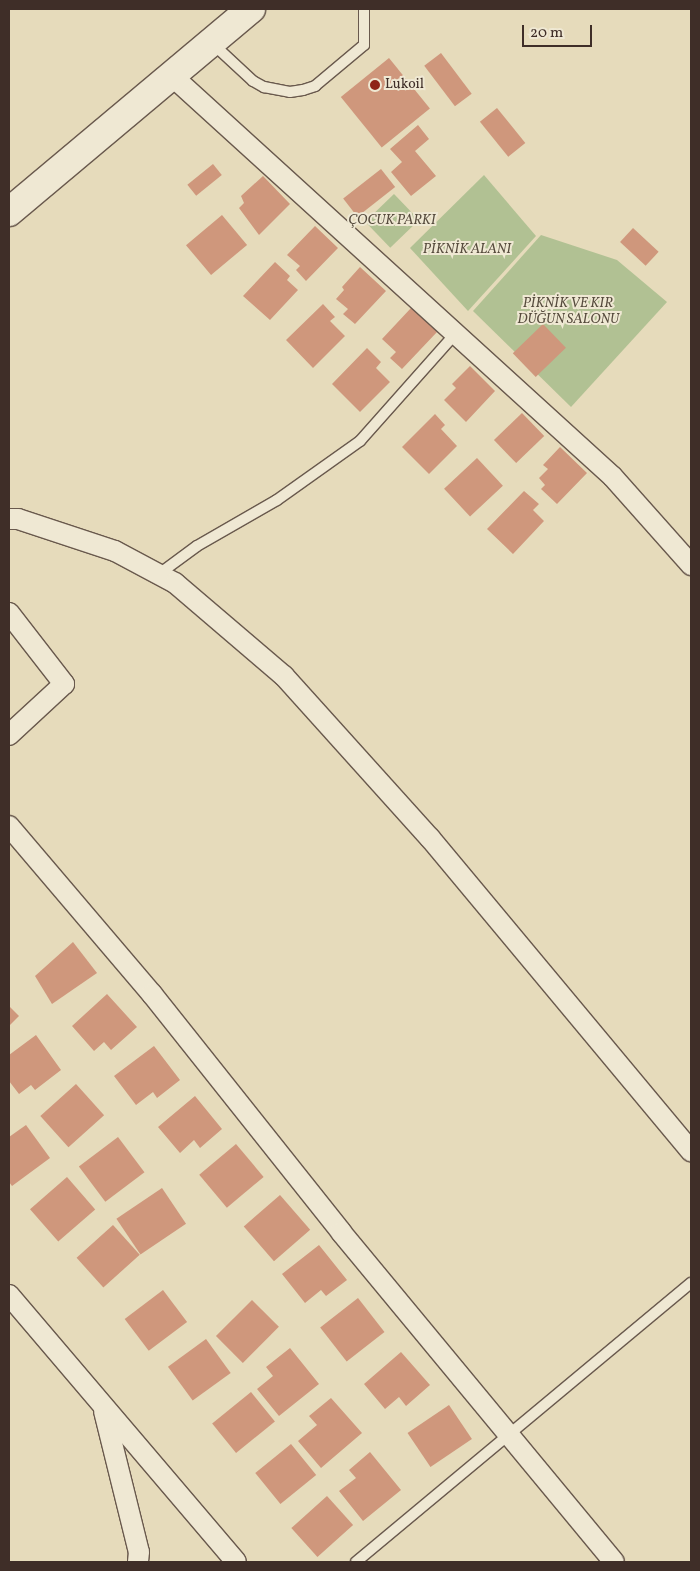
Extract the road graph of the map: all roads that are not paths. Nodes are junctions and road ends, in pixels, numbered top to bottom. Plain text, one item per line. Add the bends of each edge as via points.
1 (251, 9) edge
2 (364, 9) edge
3 (211, 42) junction
4 (171, 75) junction
5 (9, 212) edge
6 (455, 334) junction
7 (9, 519) edge
8 (691, 565) edge
9 (159, 574) junction
10 (9, 613) edge
11 (9, 735) edge
12 (9, 826) edge
13 (691, 1151) edge
14 (691, 1283) edge
15 (9, 1295) edge
16 (103, 1406) junction
17 (507, 1433) junction
18 (138, 1562) edge
19 (236, 1562) edge
20 (356, 1562) edge
21 (614, 1562) edge

1 - 3 main road
2 - 3 lane via 364,45 315,86 303,90 290,92 264,87 253,81
3 - 4 main road
4 - 5 main road
4 - 6 street
6 - 8 street via 613,477
6 - 9 lane via 360,441 277,500 197,546
7 - 9 street via 18,519 115,551
9 - 13 street via 175,583 284,676 430,838
10 - 11 street via 64,684
12 - 17 street via 152,994 341,1232
14 - 17 lane
15 - 16 street
16 - 18 street via 139,1552
16 - 19 street
17 - 20 lane
17 - 21 street

